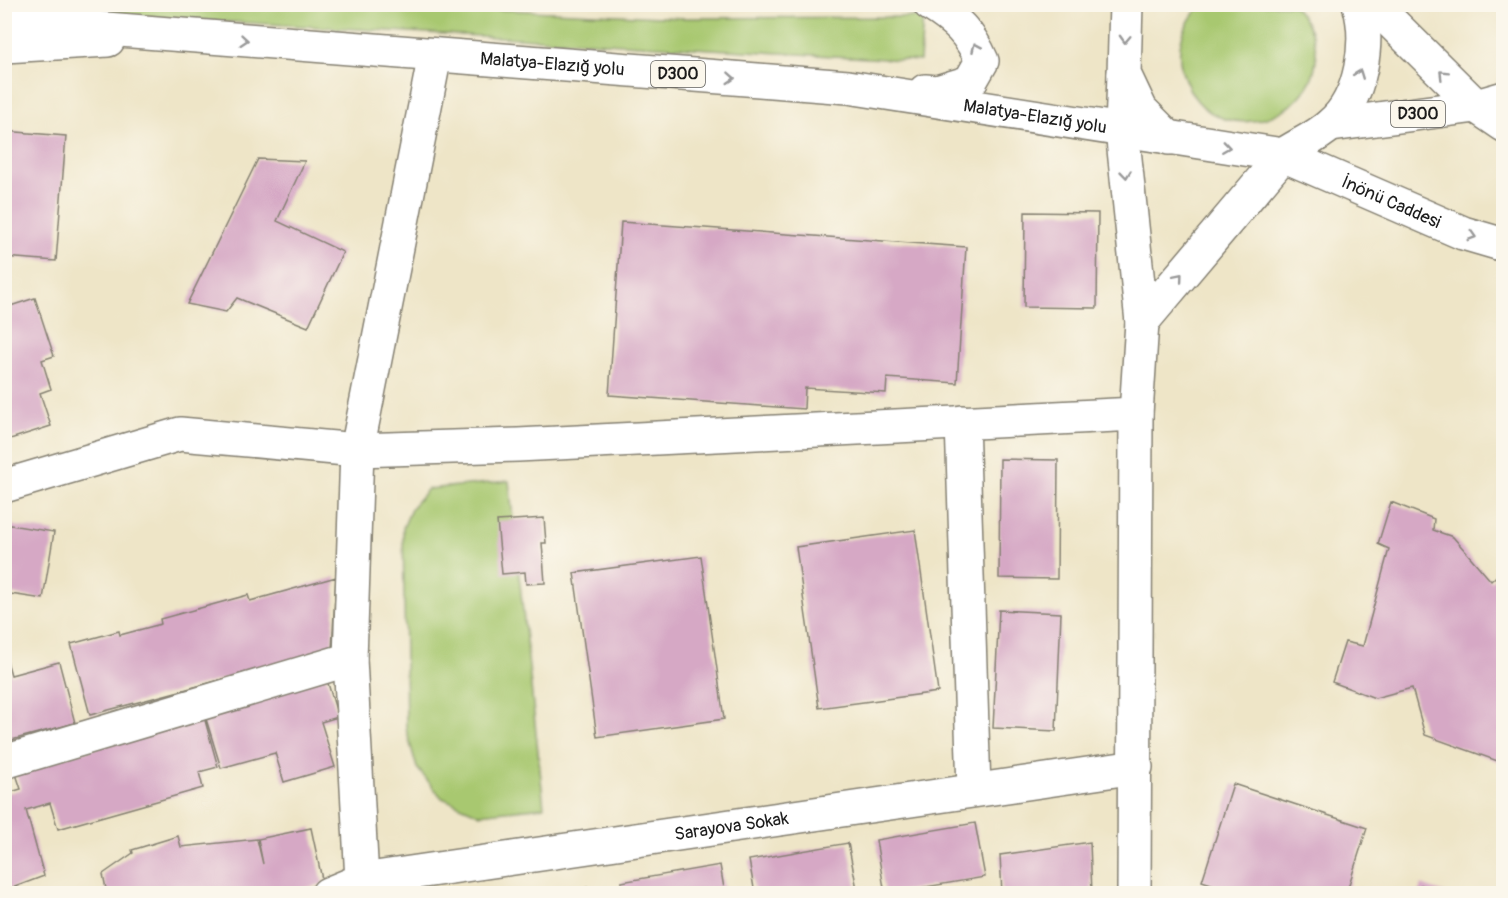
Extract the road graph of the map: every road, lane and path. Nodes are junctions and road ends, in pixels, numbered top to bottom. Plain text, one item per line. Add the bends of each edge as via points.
1 (930, 4) edge
2 (1125, 4) edge
3 (1359, 4) edge
4 (1373, 4) edge
5 (4, 21) edge
6 (185, 36) junction
7 (4, 46) edge
8 (435, 55) junction
9 (1124, 74) junction
10 (848, 87) junction
11 (1490, 102) edge
12 (1331, 125) junction
13 (1503, 125) edge
14 (1122, 130) junction
15 (1169, 138) junction
16 (1283, 155) junction
17 (1503, 245) edge
18 (1142, 322) junction
19 (1136, 414) junction
20 (962, 423) junction
21 (357, 450) junction
22 (4, 486) edge
23 (350, 659) junction
24 (4, 762) edge
25 (1136, 767) junction
26 (974, 789) junction
27 (357, 887) edge
28 (328, 894) edge
29 (1134, 894) edge

10 -> 1 main road via 937,92 970,82 982,61 972,37
2 -> 9 main road
12 -> 3 main road via 1347,104 1362,65 1364,24
11 -> 4 main road
5 - 6 main road, Malatya-Elazığ yolu / D300
6 - 7 main road
6 -> 8 main road, Malatya-Elazığ yolu / D300
8 -> 10 main road, Malatya-Elazığ yolu / D300
8 - 21 main road
9 - 14 main road
9 - 15 main road via 1141,110
10 - 14 main road, Malatya-Elazığ yolu / D300
11 - 12 main road, D300
11 - 13 main road
12 - 16 main road
14 - 15 main road, Malatya-Elazığ yolu / D300
14 -> 18 main road
15 -> 16 main road, Malatya-Elazığ yolu
16 -> 17 main road, İnönü Caddesi via 1463,233
18 -> 16 main road
18 - 19 main road
19 - 20 main road
19 - 25 main road
20 - 21 main road
20 - 26 main road
21 - 22 main road via 180,435
21 - 23 main road
23 - 24 main road
23 - 27 main road
25 - 26 main road, Sarayova Sokak
25 - 29 main road
26 - 27 main road, Sarayova Sokak
27 - 28 main road, Sarayova Sokak

